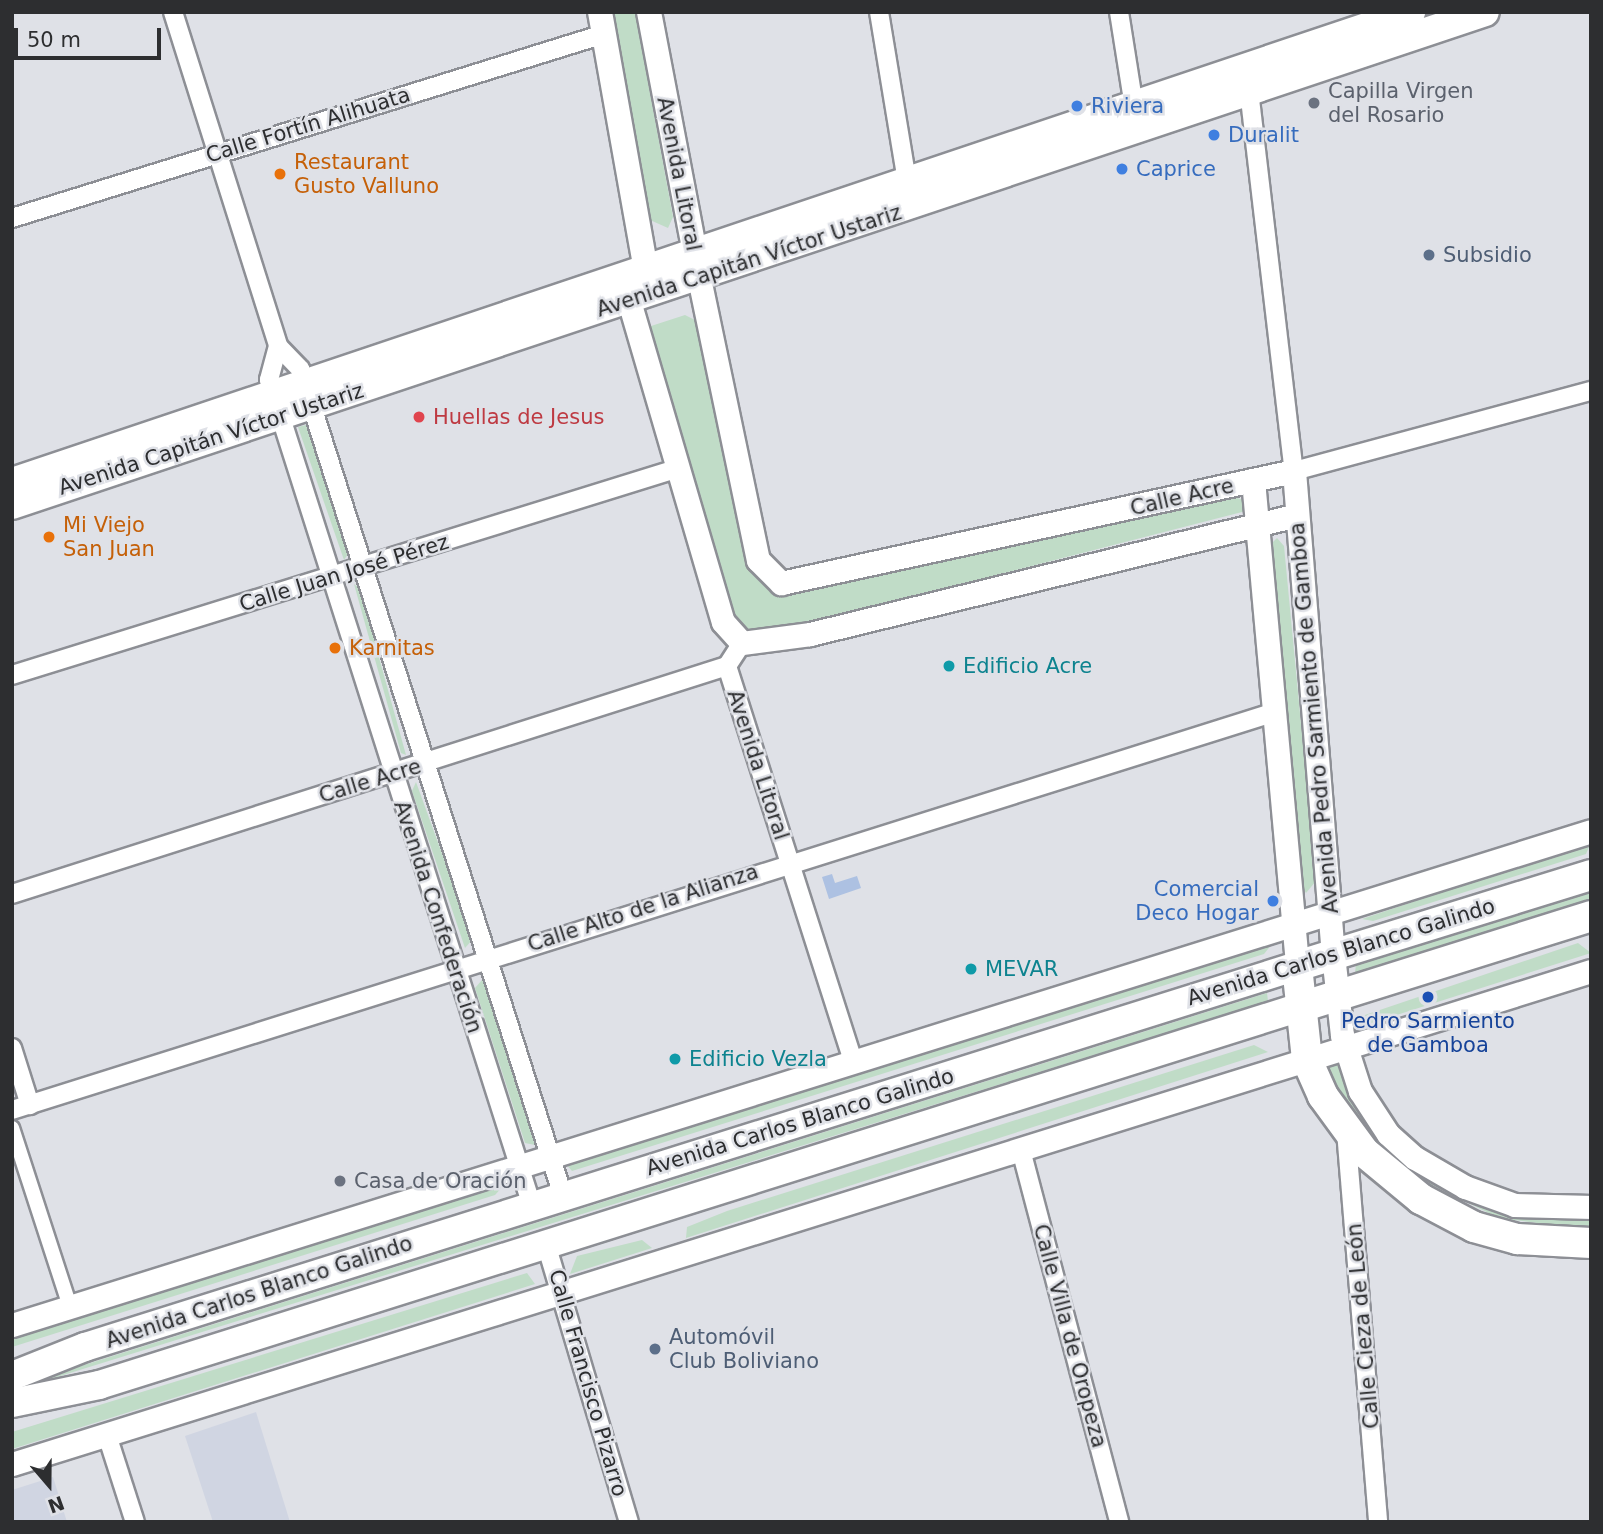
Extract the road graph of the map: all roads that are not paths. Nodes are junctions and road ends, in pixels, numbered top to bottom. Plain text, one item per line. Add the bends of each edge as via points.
1 (173, 12) edge
2 (649, 12) edge
3 (879, 12) edge
4 (1119, 12) edge
5 (1411, 12) edge
6 (1485, 12) edge
7 (1379, 18) edge
8 (602, 23) edge
9 (1248, 82) junction
10 (1134, 107) junction
11 (217, 153) junction
12 (910, 196) junction
13 (12, 218) edge
14 (697, 265) junction
15 (633, 282) junction
16 (278, 346) junction
17 (1591, 391) edge
18 (307, 395) junction
19 (277, 405) junction
20 (676, 468) junction
21 (1294, 471) junction
22 (1253, 480) junction
23 (12, 481) edge
24 (12, 505) edge
25 (1297, 515) junction
26 (1257, 525) junction
27 (364, 567) junction
28 (334, 577) junction
29 (771, 578) joint
30 (742, 643) junction
31 (727, 666) junction
32 (12, 675) edge
33 (1275, 712) junction
34 (425, 763) junction
35 (392, 773) junction
36 (1591, 831) edge
37 (790, 862) junction
38 (1591, 875) edge
39 (12, 894) edge
40 (1329, 911) junction
41 (1591, 916) edge
42 (1292, 923) junction
43 (1333, 954) junction
44 (486, 958) junction
45 (1297, 966) junction
46 (454, 968) junction
47 (1591, 971) edge
48 (1338, 996) junction
49 (1301, 1007) junction
50 (12, 1048) edge
51 (1346, 1048) junction
52 (853, 1060) junction
53 (1307, 1060) junction
54 (30, 1105) junction
55 (12, 1110) edge
56 (12, 1128) edge
57 (1346, 1131) junction
58 (1021, 1150) junction
59 (551, 1156) junction
60 (519, 1165) junction
61 (563, 1196) junction
62 (532, 1206) junction
63 (1591, 1207) edge
64 (1591, 1243) edge
65 (547, 1244) junction
66 (561, 1295) junction
67 (70, 1307) junction
68 (12, 1325) edge
69 (85, 1347) junction
70 (12, 1358) edge
71 (12, 1376) edge
72 (99, 1385) junction
73 (12, 1403) edge
74 (12, 1421) edge
75 (107, 1434) junction
76 (12, 1464) edge
77 (135, 1522) edge
78 (629, 1522) edge
79 (1119, 1522) edge
80 (1378, 1522) edge

1 - 11 street, Avenida Confederación
2 - 14 main road, Avenida Litoral
3 - 12 street
4 - 10 street
5 - 7 main road, Avenida Capitán Víctor Ustariz
6 - 9 main road, Avenida Capitán Víctor Ustariz
7 - 9 main road, Avenida Capitán Víctor Ustariz
8 - 11 street, Calle Fortín Alihuata
8 - 15 main road
9 - 10 main road, Avenida Capitán Víctor Ustariz
9 - 12 main road, Avenida Capitán Víctor Ustariz
9 - 21 street, Avenida Pedro Sarmiento de Gamboa
10 - 12 main road, Avenida Capitán Víctor Ustariz
11 - 13 street, Calle Fortín Alihuata
11 - 16 street, Avenida Confederación
12 - 14 main road, Avenida Capitán Víctor Ustariz
14 - 15 main road, Avenida Capitán Víctor Ustariz
14 - 29 street, Avenida Litoral via 758,560
15 - 18 main road, Avenida Capitán Víctor Ustariz
15 - 20 street
16 - 18 street, Avenida Confederación
16 - 19 street, Avenida Confederación via 269,380
17 - 21 street, Calle Acre
18 - 19 main road, Avenida Capitán Víctor Ustariz
18 - 27 street, Avenida Confederación
19 - 23 main road, Avenida Capitán Víctor Ustariz
19 - 24 main road, Avenida Capitán Víctor Ustariz
19 - 28 street, Avenida Confederación
20 - 27 street, Calle Juan José Pérez
20 - 30 street via 723,622
21 - 22 street, Calle Acre
21 - 25 street, Avenida Pedro Sarmiento de Gamboa
22 - 26 street, Avenida Pedro Sarmiento de Gamboa
22 - 29 street, Calle Acre via 794,585
25 - 26 street, Calle Acre
25 - 40 street, Avenida Pedro Sarmiento de Gamboa
26 - 30 street, Calle Acre via 810,634
26 - 33 street, Avenida Pedro Sarmiento de Gamboa
27 - 28 street, Calle Juan José Pérez
27 - 34 street, Avenida Confederación
28 - 32 street, Calle Juan José Pérez
28 - 35 street, Avenida Confederación
30 - 31 street, Avenida Litoral
31 - 34 street, Calle Acre
31 - 37 street, Avenida Litoral
33 - 37 street, Calle Alto de la Alianza
33 - 42 street, Avenida Pedro Sarmiento de Gamboa
34 - 35 street, Calle Acre
34 - 44 street, Avenida Confederación
35 - 39 street, Calle Acre
35 - 46 street, Avenida Confederación
36 - 40 street, Avenida Carlos Blanco Galindo
37 - 44 street, Calle Alto de la Alianza
37 - 52 street, Avenida Litoral
38 - 43 highway, Avenida Carlos Blanco Galindo
40 - 42 street, Avenida Carlos Blanco Galindo
40 - 43 street, Avenida Pedro Sarmiento de Gamboa
41 - 48 highway, Avenida Carlos Blanco Galindo
42 - 45 street, Avenida Pedro Sarmiento de Gamboa
42 - 52 street, Avenida Carlos Blanco Galindo
43 - 45 highway, Avenida Carlos Blanco Galindo
43 - 48 street, Avenida Pedro Sarmiento de Gamboa
44 - 46 street, Calle Alto de la Alianza
44 - 59 street, Avenida Confederación
45 - 49 highway, Avenida Pedro Sarmiento de Gamboa
45 - 61 main road, Avenida Carlos Blanco Galindo
46 - 54 street, Calle Alto de la Alianza
46 - 60 street, Avenida Confederación
47 - 51 street
48 - 49 highway, Avenida Carlos Blanco Galindo
48 - 51 street, Avenida Pedro Sarmiento de Gamboa
49 - 53 highway, Avenida Pedro Sarmiento de Gamboa
49 - 65 main road, Avenida Carlos Blanco Galindo
50 - 54 street
51 - 53 street
51 - 63 street, Avenida Pedro Sarmiento de Gamboa via 1367,1107 1397,1142 1440,1175 1515,1205
52 - 59 street, Avenida Carlos Blanco Galindo
53 - 57 highway, Avenida Pedro Sarmiento de Gamboa
53 - 58 street
54 - 55 street, Calle Alto de la Alianza
56 - 67 street
57 - 64 highway, Avenida Pedro Sarmiento de Gamboa via 1421,1199 1474,1227 1517,1239
57 - 80 street, Calle Cieza de León
58 - 66 street
58 - 79 street, Calle Villa de Oropeza
59 - 60 street, Avenida Carlos Blanco Galindo
59 - 61 street, Avenida Confederación
60 - 62 street, Avenida Confederación
60 - 67 street, Avenida Carlos Blanco Galindo
61 - 62 main road, Avenida Carlos Blanco Galindo
62 - 69 main road, Avenida Carlos Blanco Galindo
65 - 66 street, Calle Francisco Pizarro
65 - 72 main road, Avenida Carlos Blanco Galindo
66 - 75 street
66 - 78 street, Calle Francisco Pizarro
67 - 68 street, Avenida Carlos Blanco Galindo
69 - 70 main road
69 - 71 main road, Avenida Carlos Blanco Galindo
72 - 73 main road, Avenida Carlos Blanco Galindo
72 - 74 main road
75 - 76 street
75 - 77 street

